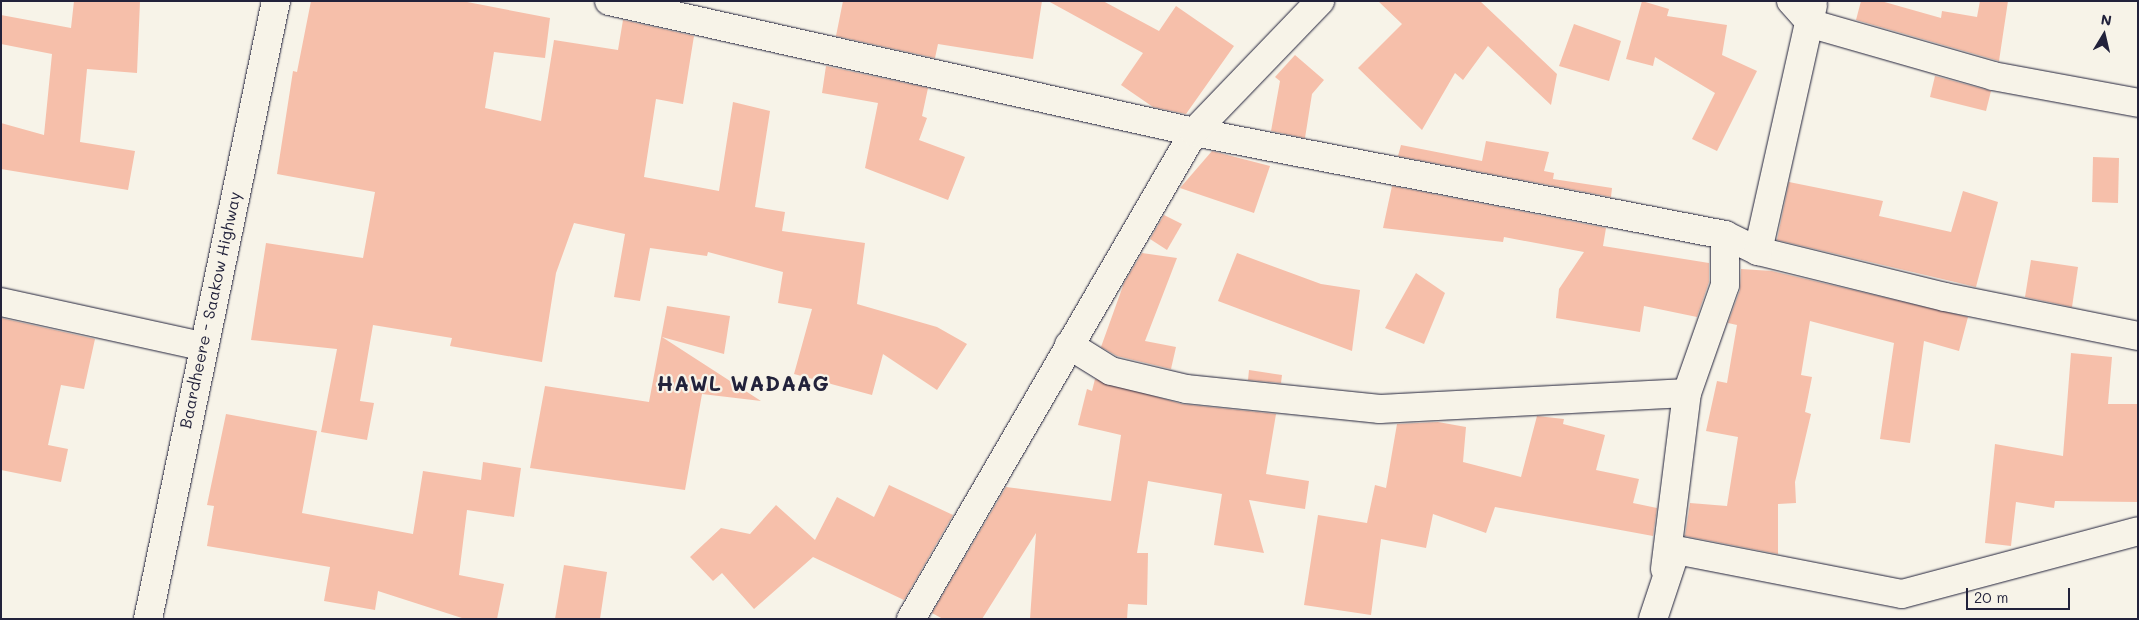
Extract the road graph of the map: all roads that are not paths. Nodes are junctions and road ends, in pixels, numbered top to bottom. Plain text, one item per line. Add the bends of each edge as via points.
1 (276, 1) edge
2 (609, 1) edge
3 (1320, 1) edge
4 (1791, 1) edge
5 (1813, 13) edge
6 (2138, 103) edge
7 (1194, 132) junction
8 (1724, 235) junction
9 (1758, 251) junction
10 (1, 302) edge
11 (2138, 336) edge
12 (201, 346) junction
13 (1069, 346) junction
14 (1687, 394) junction
15 (2138, 532) edge
16 (1657, 608) edge
17 (148, 619) edge
18 (911, 619) edge

1 - 12 street, Baardheere - Saakow Highway
2 - 7 street
3 - 7 street
4 - 5 street
5 - 6 street via 1993,76
5 - 9 street
7 - 8 street
7 - 13 street
8 - 9 street
8 - 14 street via 1725,285
9 - 11 street via 1945,297
10 - 12 street
12 - 17 street, Baardheere - Saakow Highway
13 - 14 street via 1111,371 1186,389 1380,409
13 - 18 street
14 - 16 street
15 - 16 street via 1902,594 1676,550

